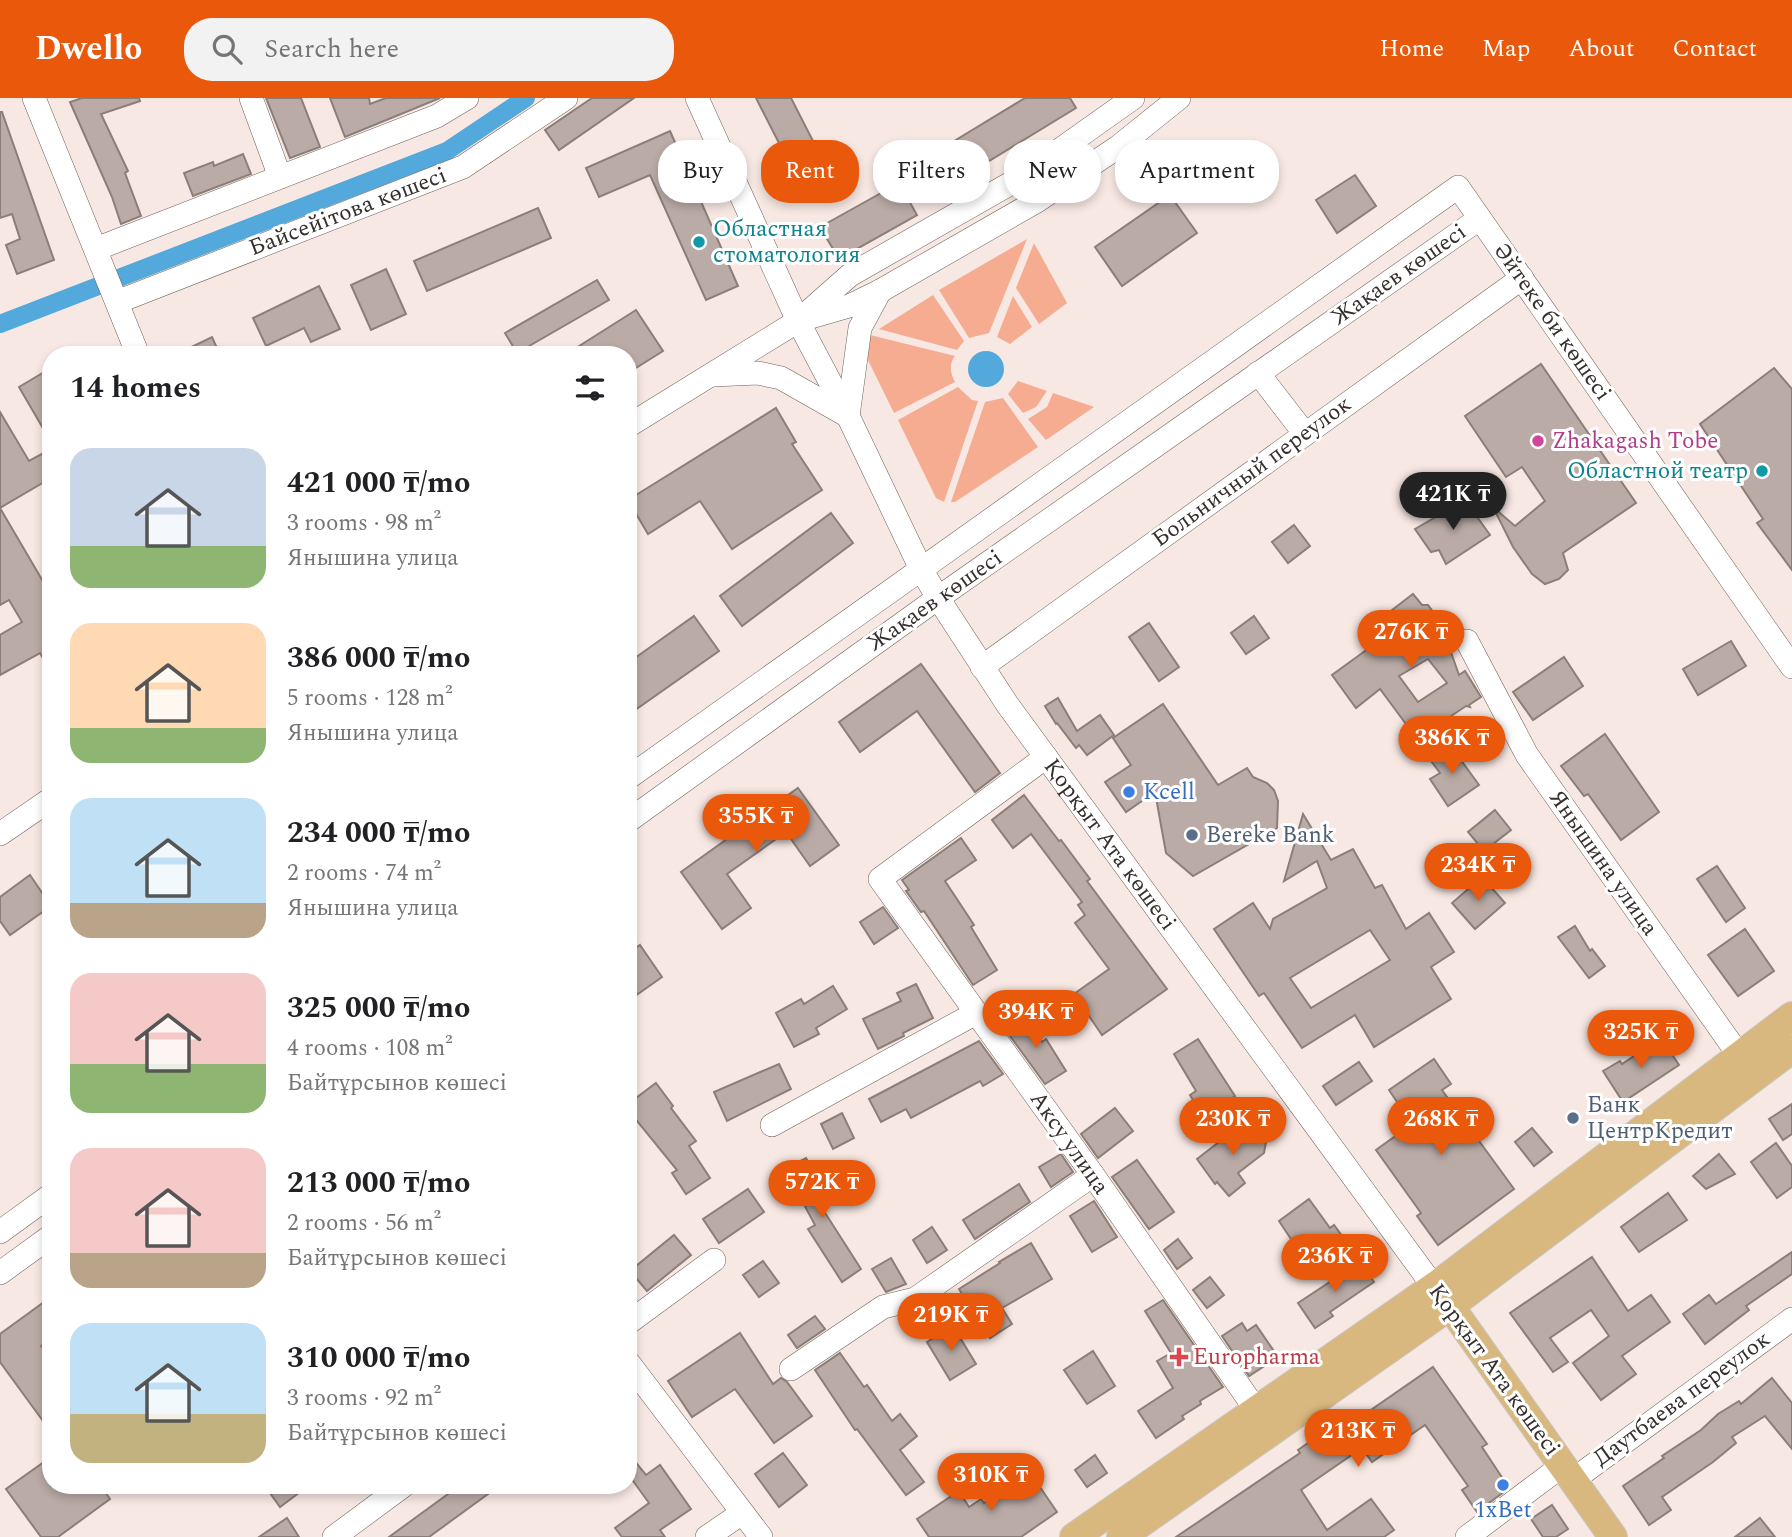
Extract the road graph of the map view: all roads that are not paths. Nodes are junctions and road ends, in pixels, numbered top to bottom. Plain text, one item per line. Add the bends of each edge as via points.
1 (34, 98) edge
2 (251, 98) edge
3 (467, 98) edge
4 (566, 98) edge
5 (696, 98) edge
6 (1133, 98) edge
7 (1179, 98) edge
8 (280, 177) junction
9 (1479, 219) junction
10 (96, 249) junction
11 (1522, 278) junction
12 (880, 291) junction
13 (117, 302) junction
14 (798, 320) junction
15 (134, 346) edge
16 (1258, 373) junction
17 (710, 375) junction
18 (849, 416) junction
19 (637, 420) edge
20 (1305, 434) junction
21 (921, 569) junction
22 (938, 598) junction
23 (1467, 641) dead end
24 (982, 667) junction
25 (1792, 667) edge
26 (1046, 757) junction
27 (637, 772) edge
28 (42, 805) edge
29 (637, 815) edge
30 (0, 834) edge
31 (976, 1013) junction
32 (1792, 1017) edge
33 (1792, 1049) edge
34 (1746, 1066) junction
35 (772, 1125) dead end
36 (1093, 1175) junction
37 (42, 1202) edge
38 (0, 1232) edge
39 (42, 1243) edge
40 (714, 1260) dead end
41 (0, 1273) edge
42 (1442, 1297) junction
43 (637, 1316) edge
44 (1792, 1319) edge
45 (791, 1369) dead end
46 (637, 1374) edge
47 (1256, 1410) junction
48 (1568, 1473) junction
49 (392, 1494) edge
50 (742, 1513) junction
51 (334, 1537) edge
52 (707, 1537) edge
53 (761, 1537) edge
54 (1074, 1537) edge
55 (1121, 1537) edge
56 (1467, 1537) edge
57 (1613, 1537) edge

1 - 10 street
2 - 8 street
3 - 8 street via 437,116
4 - 13 street, Байсейітова көшесі via 463,167
5 - 14 street, Қорқыт Ата көшесі
6 - 14 street via 1020,178 850,275
7 - 12 street via 1118,147 1037,201
8 - 10 street
9 - 11 street, Әйтеке би көшесі
9 - 16 street, Жақаев көшесі
9 - 21 street, Жақаев көшесі via 1458,187
10 - 13 street
11 - 20 street, Больничный переулок
11 - 25 street, Әйтеке би көшесі
12 - 14 street via 849,306
12 - 18 street via 860,328
13 - 15 street
14 - 17 street
14 - 18 street, Қорқыт Ата көшесі
16 - 20 street
16 - 22 street, Жақаев көшесі
17 - 18 street via 758,373 781,378
17 - 19 street
18 - 21 street, Қорқыт Ата көшесі
20 - 24 street, Больничный переулок
21 - 22 street, Қорқыт Ата көшесі
21 - 27 street, Жақаев көшесі
22 - 24 street, Қорқыт Ата көшесі
22 - 29 street, Жақаев көшесі
23 - 34 street, Янышина улица via 1527,755
24 - 26 street, Қорқыт Ата көшесі
26 - 31 street, Аксу улица via 880,879
26 - 42 street, Қорқыт Ата көшесі
28 - 30 street
31 - 35 street
31 - 36 street, Аксу улица
32 - 34 main road
33 - 34 main road
34 - 42 main road
36 - 45 street via 915,1298 883,1307
36 - 47 street, Аксу улица
37 - 38 street
39 - 41 street
40 - 43 street
42 - 47 main road
42 - 48 main road, Қорқыт Ата көшесі
42 - 55 main road
44 - 48 street, Даутбаева переулок
46 - 50 street
47 - 54 main road
48 - 56 street, Даутбаева переулок
48 - 57 main road, Қорқыт Ата көшесі
49 - 51 street
50 - 52 street
50 - 53 street

